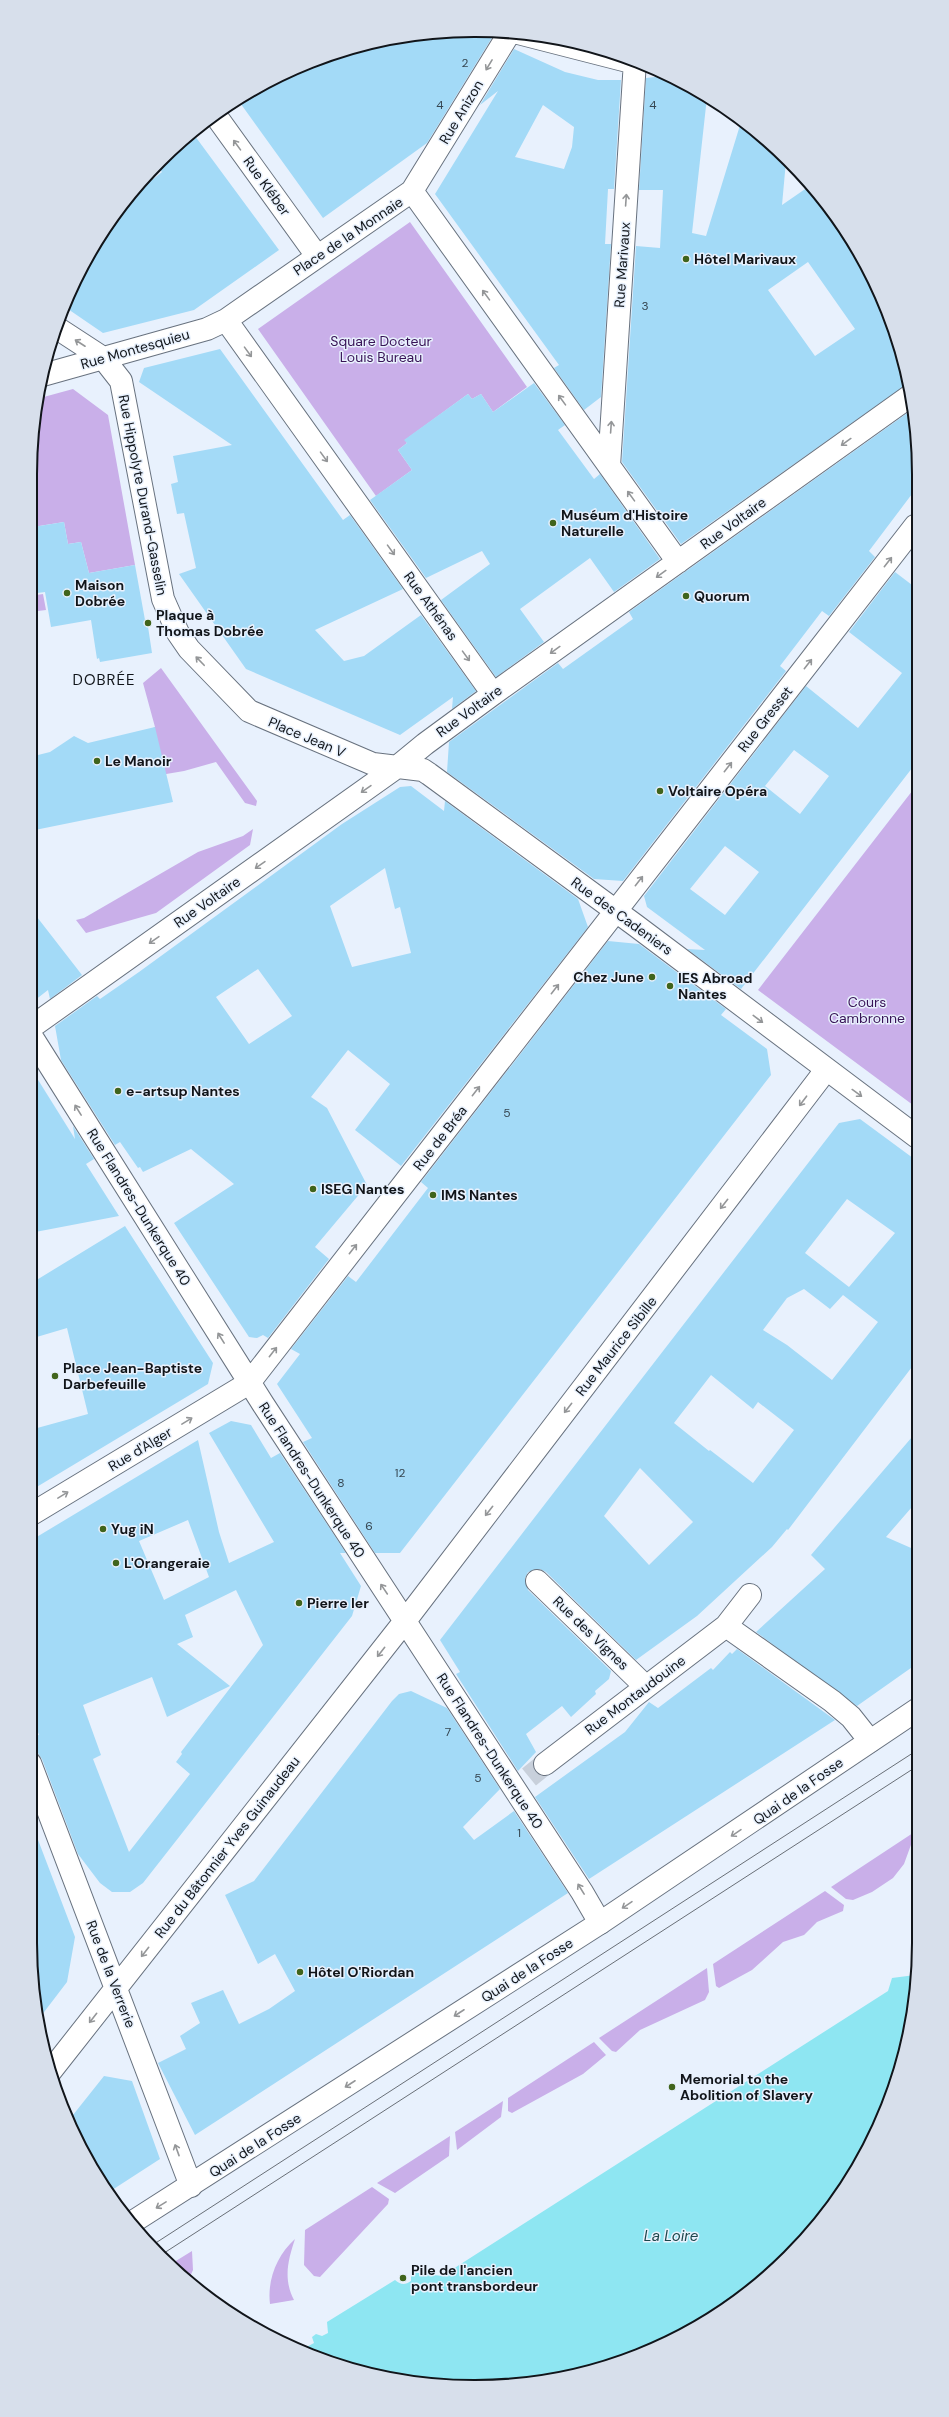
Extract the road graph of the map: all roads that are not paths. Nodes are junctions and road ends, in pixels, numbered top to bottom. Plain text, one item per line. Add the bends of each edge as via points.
1 (506, 38) edge
2 (635, 67) edge
3 (219, 120) edge
4 (412, 191) junction
5 (317, 256) junction
6 (226, 320) junction
7 (61, 331) edge
8 (103, 358) junction
9 (49, 373) edge
10 (905, 399) edge
11 (609, 466) junction
12 (912, 530) edge
13 (678, 562) junction
14 (227, 689) joint
15 (493, 694) junction
16 (397, 767) junction
17 (615, 911) junction
18 (37, 1023) edge
19 (37, 1045) edge
20 (826, 1070) junction
21 (912, 1133) edge
22 (250, 1383) junction
23 (37, 1511) edge
24 (537, 1581) dead end
25 (750, 1595) dead end
26 (405, 1621) junction
27 (726, 1626) junction
28 (645, 1686) junction
29 (912, 1713) edge
30 (870, 1741) junction
31 (529, 1776) junction
32 (37, 1781) edge
33 (600, 1923) junction
34 (117, 1987) junction
35 (55, 2066) edge
36 (191, 2186) junction
37 (136, 2220) edge

1 -> 4 street, Rue Anizon
11 -> 2 street, Rue Marivaux
5 -> 3 street, Rue Kléber
4 - 5 street, Place de la Monnaie
11 -> 4 street, Place de la Monnaie
5 - 6 street, Place de la Monnaie
6 - 8 street, Rue Montesquieu via 207,329
6 -> 15 street, Rue Athénas
8 -> 7 street, Rue Hippolyte Durand-Gasselin
8 - 9 street, Rue Montesquieu
14 -> 8 street, Rue Hippolyte Durand-Gasselin via 189,649 178,633 163,599 121,381
10 -> 13 street, Rue Voltaire
13 -> 11 street, Place de la Monnaie
17 -> 12 street, Rue Gresset
13 -> 15 street, Rue Voltaire
14 - 16 street, Place Jean V via 248,712 355,757 374,764
15 - 16 street, Rue Voltaire
16 - 17 street, Rue des Cadeniers via 423,770
16 -> 18 street, Rue Voltaire
17 -> 20 street, Rue des Cadeniers
22 -> 17 street, Rue de Bréa
22 -> 19 street, Rue Flandres-Dunkerque 40
20 -> 21 street, Rue des Cadeniers
20 -> 26 street, Rue Maurice Sibille
23 -> 22 street, Rue d'Alger
26 -> 22 street, Rue Flandres-Dunkerque 40
24 - 28 street, Rue des Vignes
25 - 27 street, Rue Montaudouine
26 - 31 street, Rue Flandres-Dunkerque 40
26 -> 34 street, Rue du Bâtonnier Yves Guinaudeau
27 - 28 street, Rue Montaudouine
27 - 30 street via 837,1705 851,1717
28 - 31 street, Rue Montaudouine
29 - 30 street, Quai de la Fosse
30 -> 33 street, Quai de la Fosse via 778,1806
33 -> 31 street, Rue Flandres-Dunkerque 40 via 582,1892
32 - 34 street, Rue de la Verrerie
33 -> 36 street, Quai de la Fosse
34 -> 35 street, Rue du Bâtonnier Yves Guinaudeau
36 -> 34 street, Rue de la Verrerie
36 -> 37 street, Quai de la Fosse

